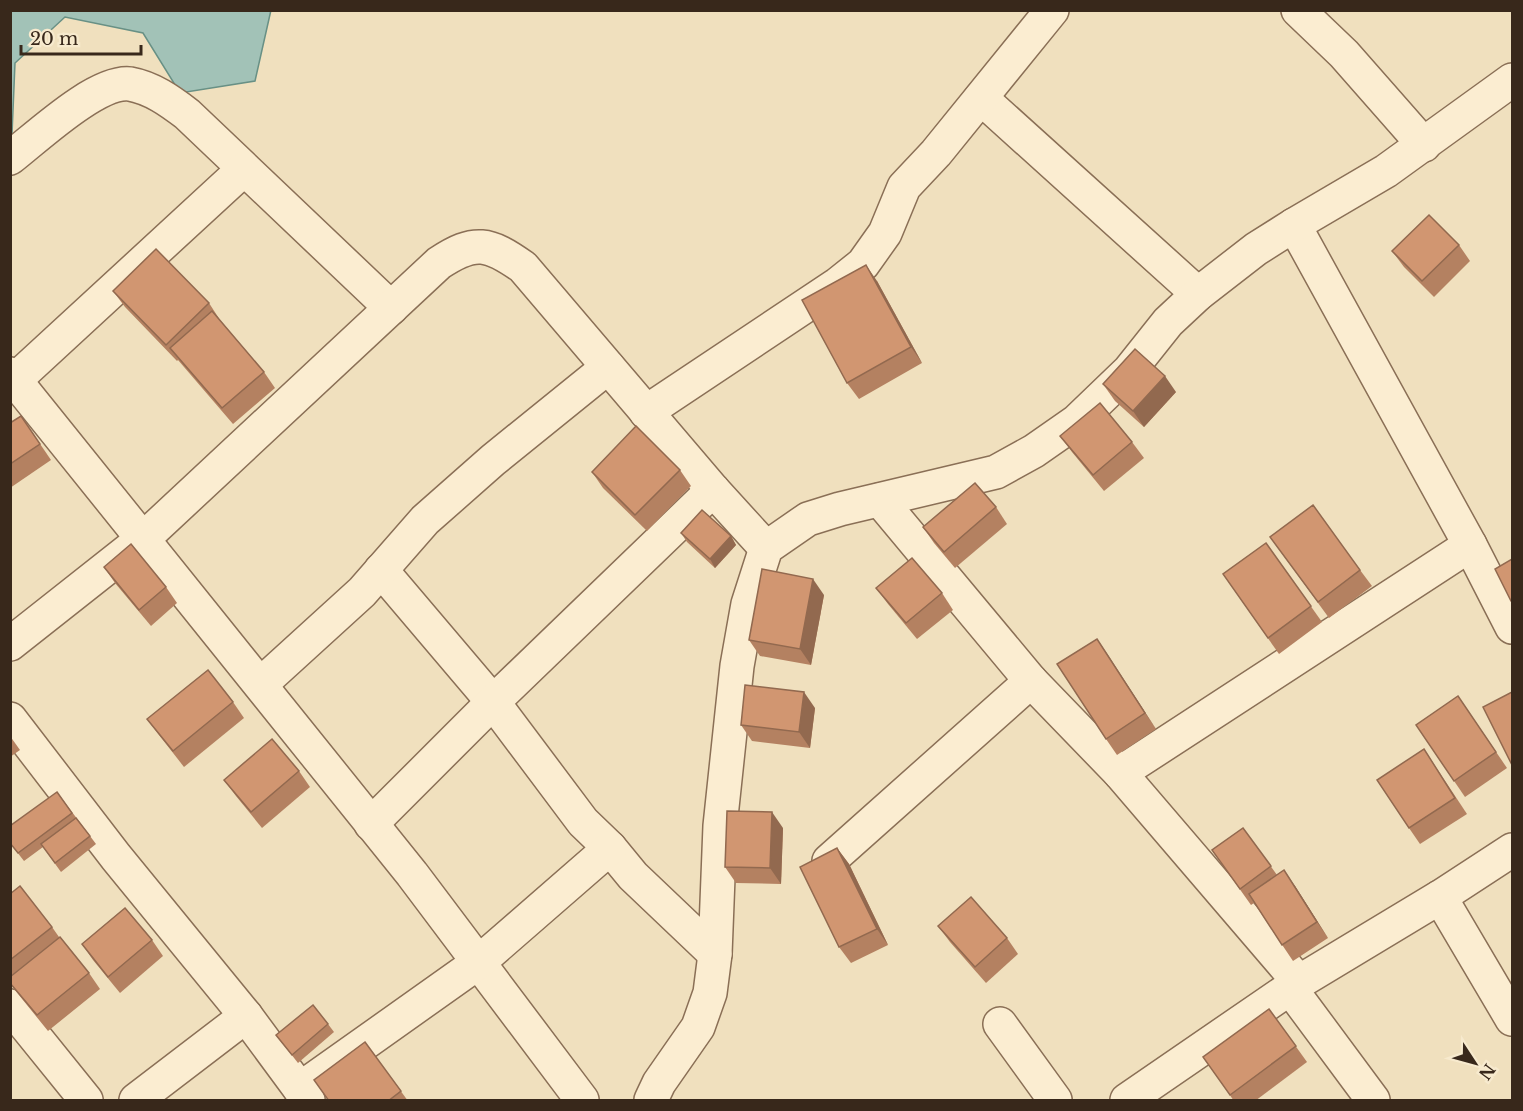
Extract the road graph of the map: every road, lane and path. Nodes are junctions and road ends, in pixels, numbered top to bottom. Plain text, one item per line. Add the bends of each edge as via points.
1 (1052, 10) edge
2 (1298, 10) edge
3 (1512, 80) edge
4 (981, 98) junction
5 (1424, 145) junction
6 (10, 158) edge
7 (244, 169) junction
8 (1294, 225) junction
9 (1198, 294) junction
10 (391, 308) junction
11 (608, 367) junction
12 (13, 377) edge
13 (646, 412) junction
14 (713, 490) junction
15 (880, 500) junction
16 (143, 539) junction
17 (1470, 545) junction
18 (766, 548) junction
19 (381, 570) junction
20 (1512, 627) edge
21 (10, 644) edge
22 (1031, 681) junction
23 (261, 684) junction
24 (493, 702) junction
25 (10, 719) edge
26 (1120, 773) junction
27 (371, 824) junction
28 (610, 848) junction
29 (1512, 850) edge
30 (829, 861) edge
31 (1440, 897) junction
32 (715, 954) junction
33 (479, 962) junction
34 (1295, 985) junction
35 (10, 1006) edge
36 (246, 1016) junction
37 (1512, 1019) edge
38 (1000, 1024) dead end
39 (304, 1095) edge
40 (86, 1101) edge
41 (136, 1101) edge
42 (582, 1101) edge
43 (651, 1101) edge
44 (1055, 1101) edge
45 (1127, 1101) edge
46 (1373, 1101) edge

1 - 4 street
2 - 5 street via 1344,54
3 - 5 street
4 - 9 street
4 - 13 street via 904,187 885,233 863,264
5 - 8 street
6 - 7 street via 83,101 104,89 128,84 166,98
7 - 10 street
7 - 12 street
8 - 9 street
8 - 17 street
9 - 15 street via 1168,321 1129,371 1077,422 1034,451 996,471
10 - 11 street via 457,251 476,246 500,251 523,267
10 - 16 street
11 - 13 street
11 - 19 street via 425,520
12 - 16 street
13 - 14 street
14 - 18 street
14 - 24 street
15 - 18 street via 808,519
15 - 22 street
16 - 21 street
16 - 23 street
17 - 20 street
17 - 26 street
18 - 32 street via 748,604 735,676 720,826
19 - 23 street
19 - 24 street
22 - 26 street
22 - 30 street
23 - 27 street
24 - 27 street
24 - 28 street via 584,822
25 - 36 street
26 - 34 street
27 - 33 street
28 - 32 street via 633,876
28 - 33 street
29 - 31 street
31 - 34 street
31 - 37 street
32 - 43 street via 710,993 698,1027
33 - 39 street
33 - 42 street
34 - 45 street
34 - 46 street
35 - 40 street
36 - 39 street
36 - 41 street
38 - 44 street

